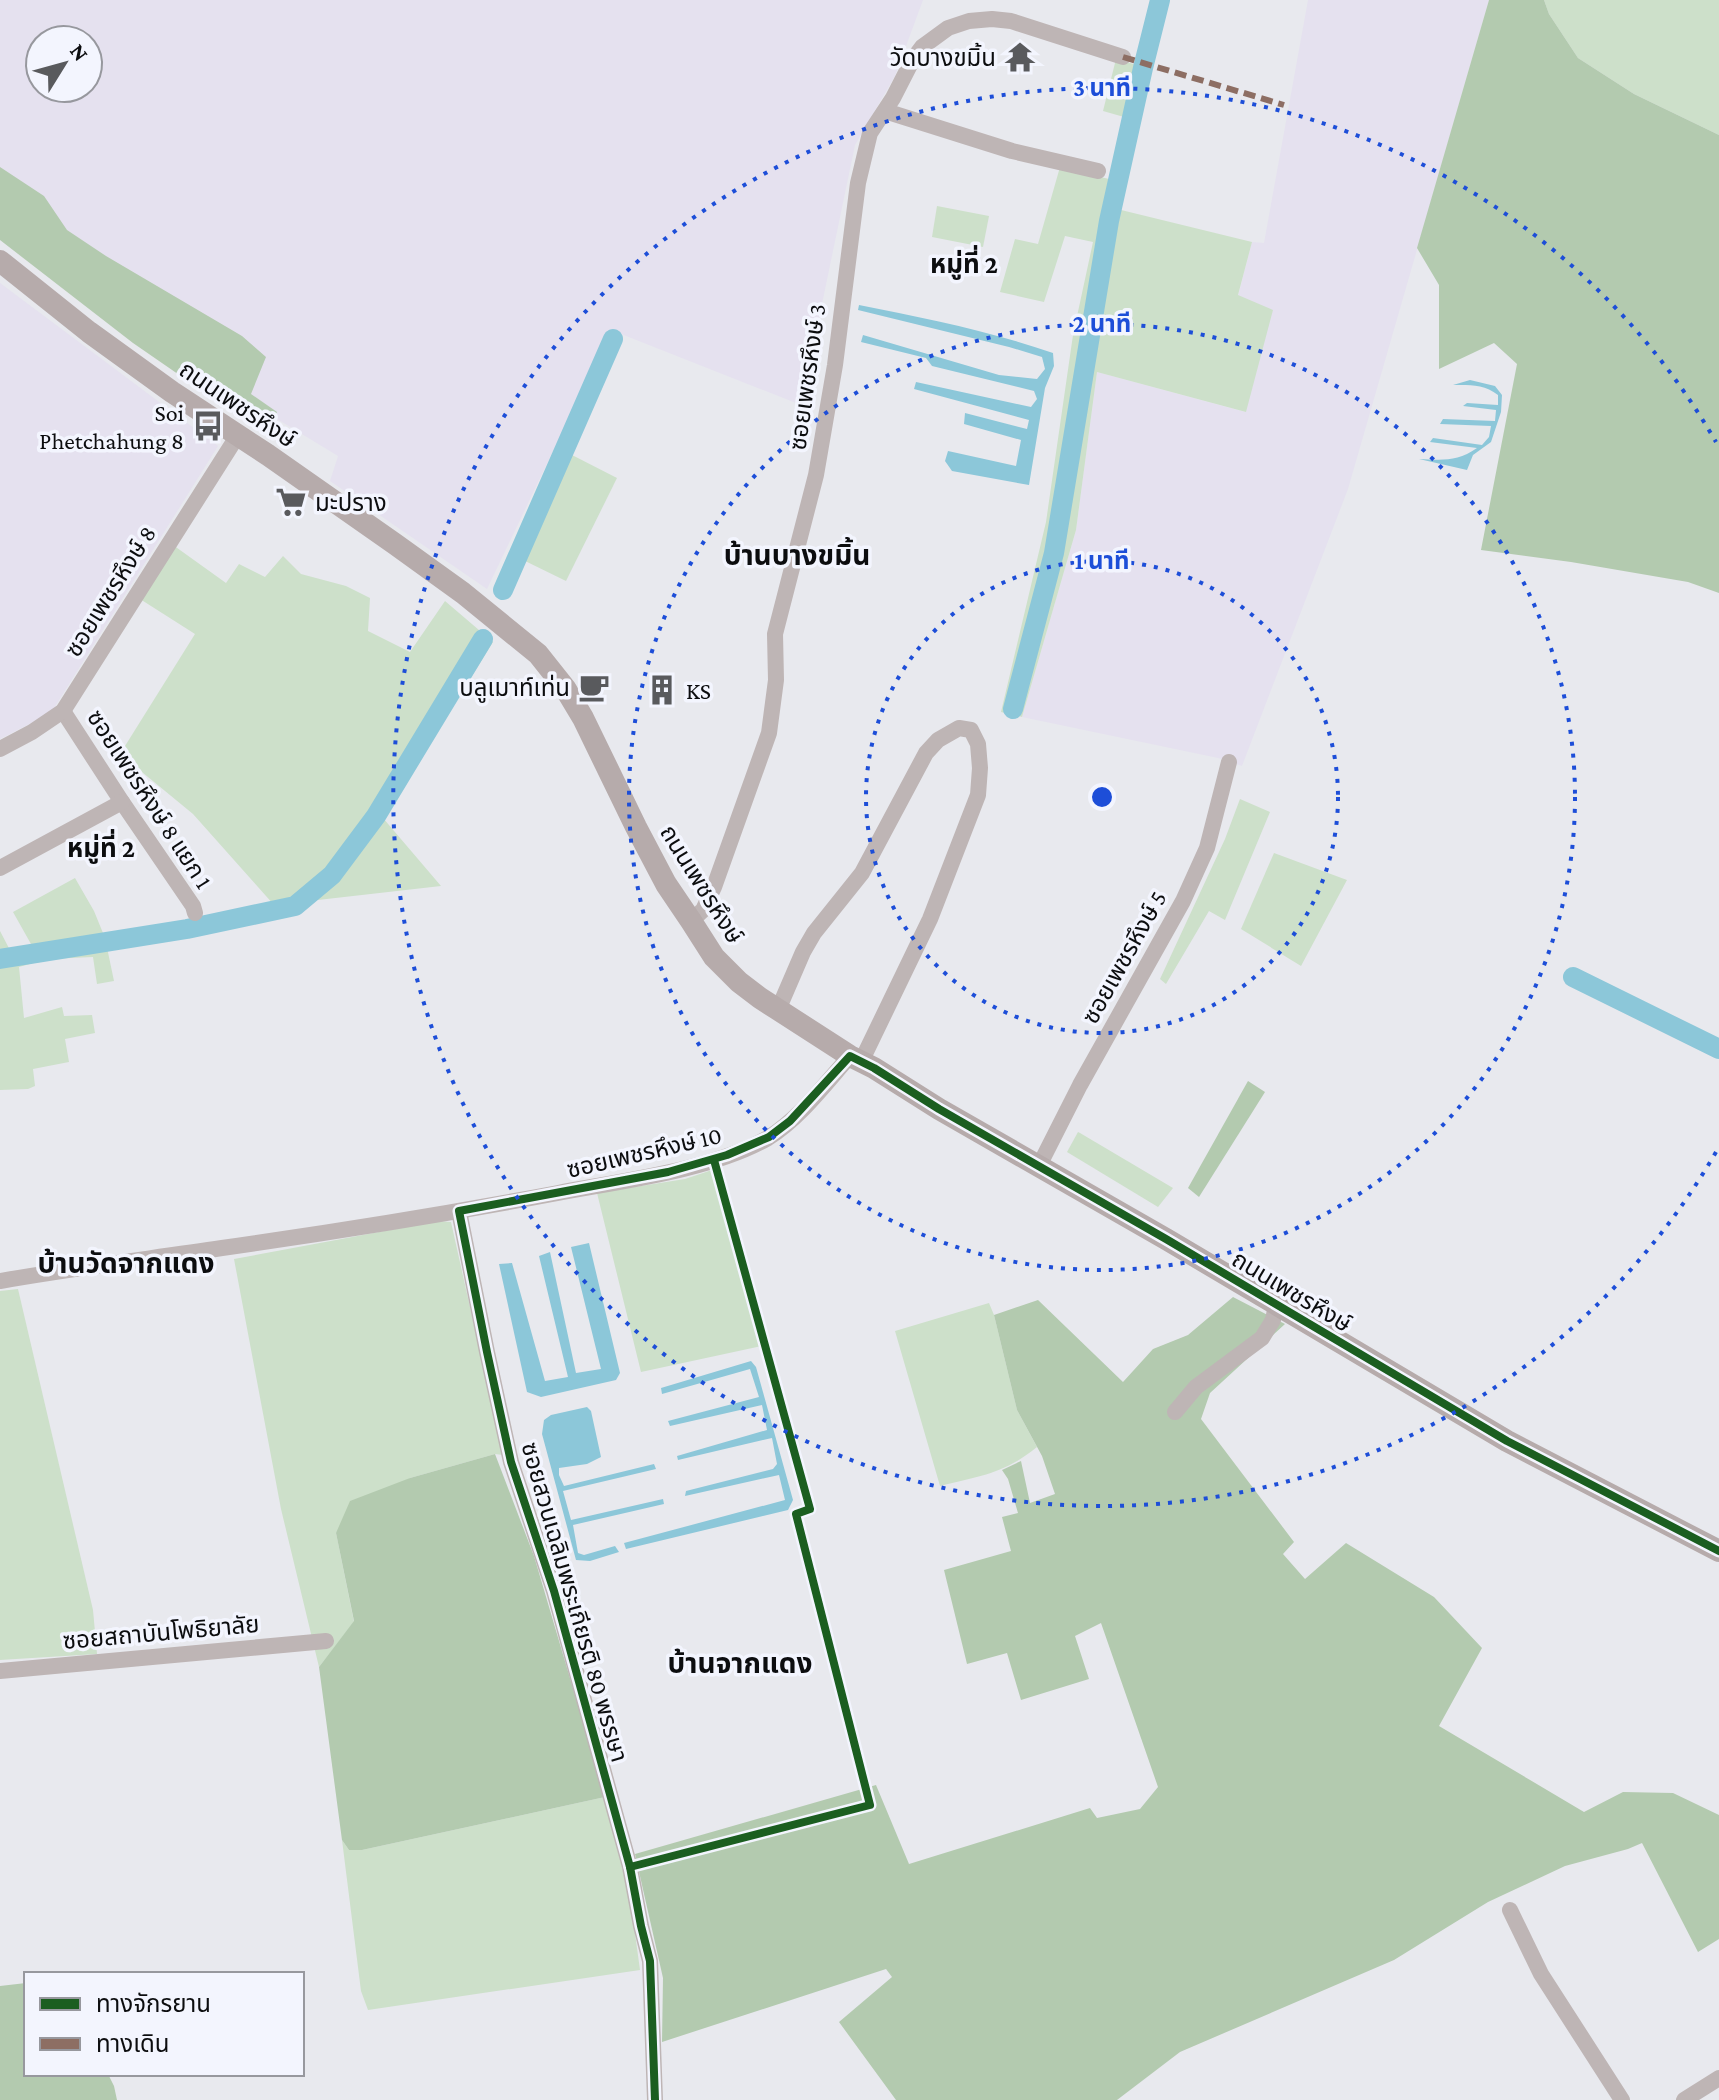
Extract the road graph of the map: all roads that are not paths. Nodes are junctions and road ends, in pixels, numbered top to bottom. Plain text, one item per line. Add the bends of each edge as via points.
1 (1123, 57) dead end
2 (885, 111) junction
3 (1098, 171) dead end
4 (0, 261) edge
5 (238, 435) junction
6 (63, 711) junction
7 (0, 749) edge
8 (1229, 762) dead end
9 (122, 802) junction
10 (0, 868) edge
11 (195, 913) dead end
12 (691, 921) junction
13 (778, 1010) junction
14 (856, 1059) junction
15 (1039, 1166) junction
16 (459, 1211) junction
17 (0, 1281) edge
18 (1276, 1305) junction
19 (1175, 1412) dead end
20 (1719, 1551) edge
21 (326, 1641) dead end
22 (0, 1671) edge
23 (1510, 1910) dead end
24 (1719, 2078) edge
25 (655, 2100) edge
26 (1622, 2100) edge
27 (1684, 2100) edge

1 - 2 street, ซอยเพชรหึงษ์ 3 via 1011,21 969,21 948,28 922,47
2 - 3 street via 1012,151
2 - 12 street, ซอยเพชรหึงษ์ 3 via 870,133 858,183 816,475 775,634 769,733 714,887
4 - 5 main road, ถนนเพชรหึงษ์ via 89,332
5 - 6 street, ซอยเพชรหึงษ์ 8
5 - 12 main road, ถนนเพชรหึงษ์ via 463,593 538,654 583,718 666,884
6 - 7 street, ซอยเพชรหึงษ์ 8
6 - 9 street, ซอยเพชรหึงษ์ 8 แยก 1
8 - 15 street, ซอยเพชรหึงษ์ 5 via 1207,848 1188,891
9 - 10 street
9 - 11 street, ซอยเพชรหึงษ์ 8 แยก 1
12 - 13 main road, ถนนเพชรหึงษ์ via 714,957
13 - 14 main road, ถนนเพชรหึงษ์
13 - 14 street, ซอยเพชรหึงษ์ 10 via 803,952 862,873 926,753 959,728 971,730 978,744 978,795 930,919
14 - 15 main road, ถนนเพชรหึงษ์
14 - 16 street, ซอยเพชรหึงษ์ 10 via 769,1137 727,1155 668,1172
15 - 18 main road, ถนนเพชรหึงษ์
16 - 17 street, ซอยเพชรหึงษ์ 10
16 - 25 street, ซอยสวนเฉลิมพระเกียรติ 80 พรรษา via 511,1462 554,1591 630,1867 650,1961
18 - 19 street via 1262,1338 1196,1387
18 - 20 main road, ถนนเพชรหึงษ์ via 1507,1441
21 - 22 street, ซอยสถาบันโพธิยาลัย
23 - 26 street via 1541,1974
24 - 27 street

